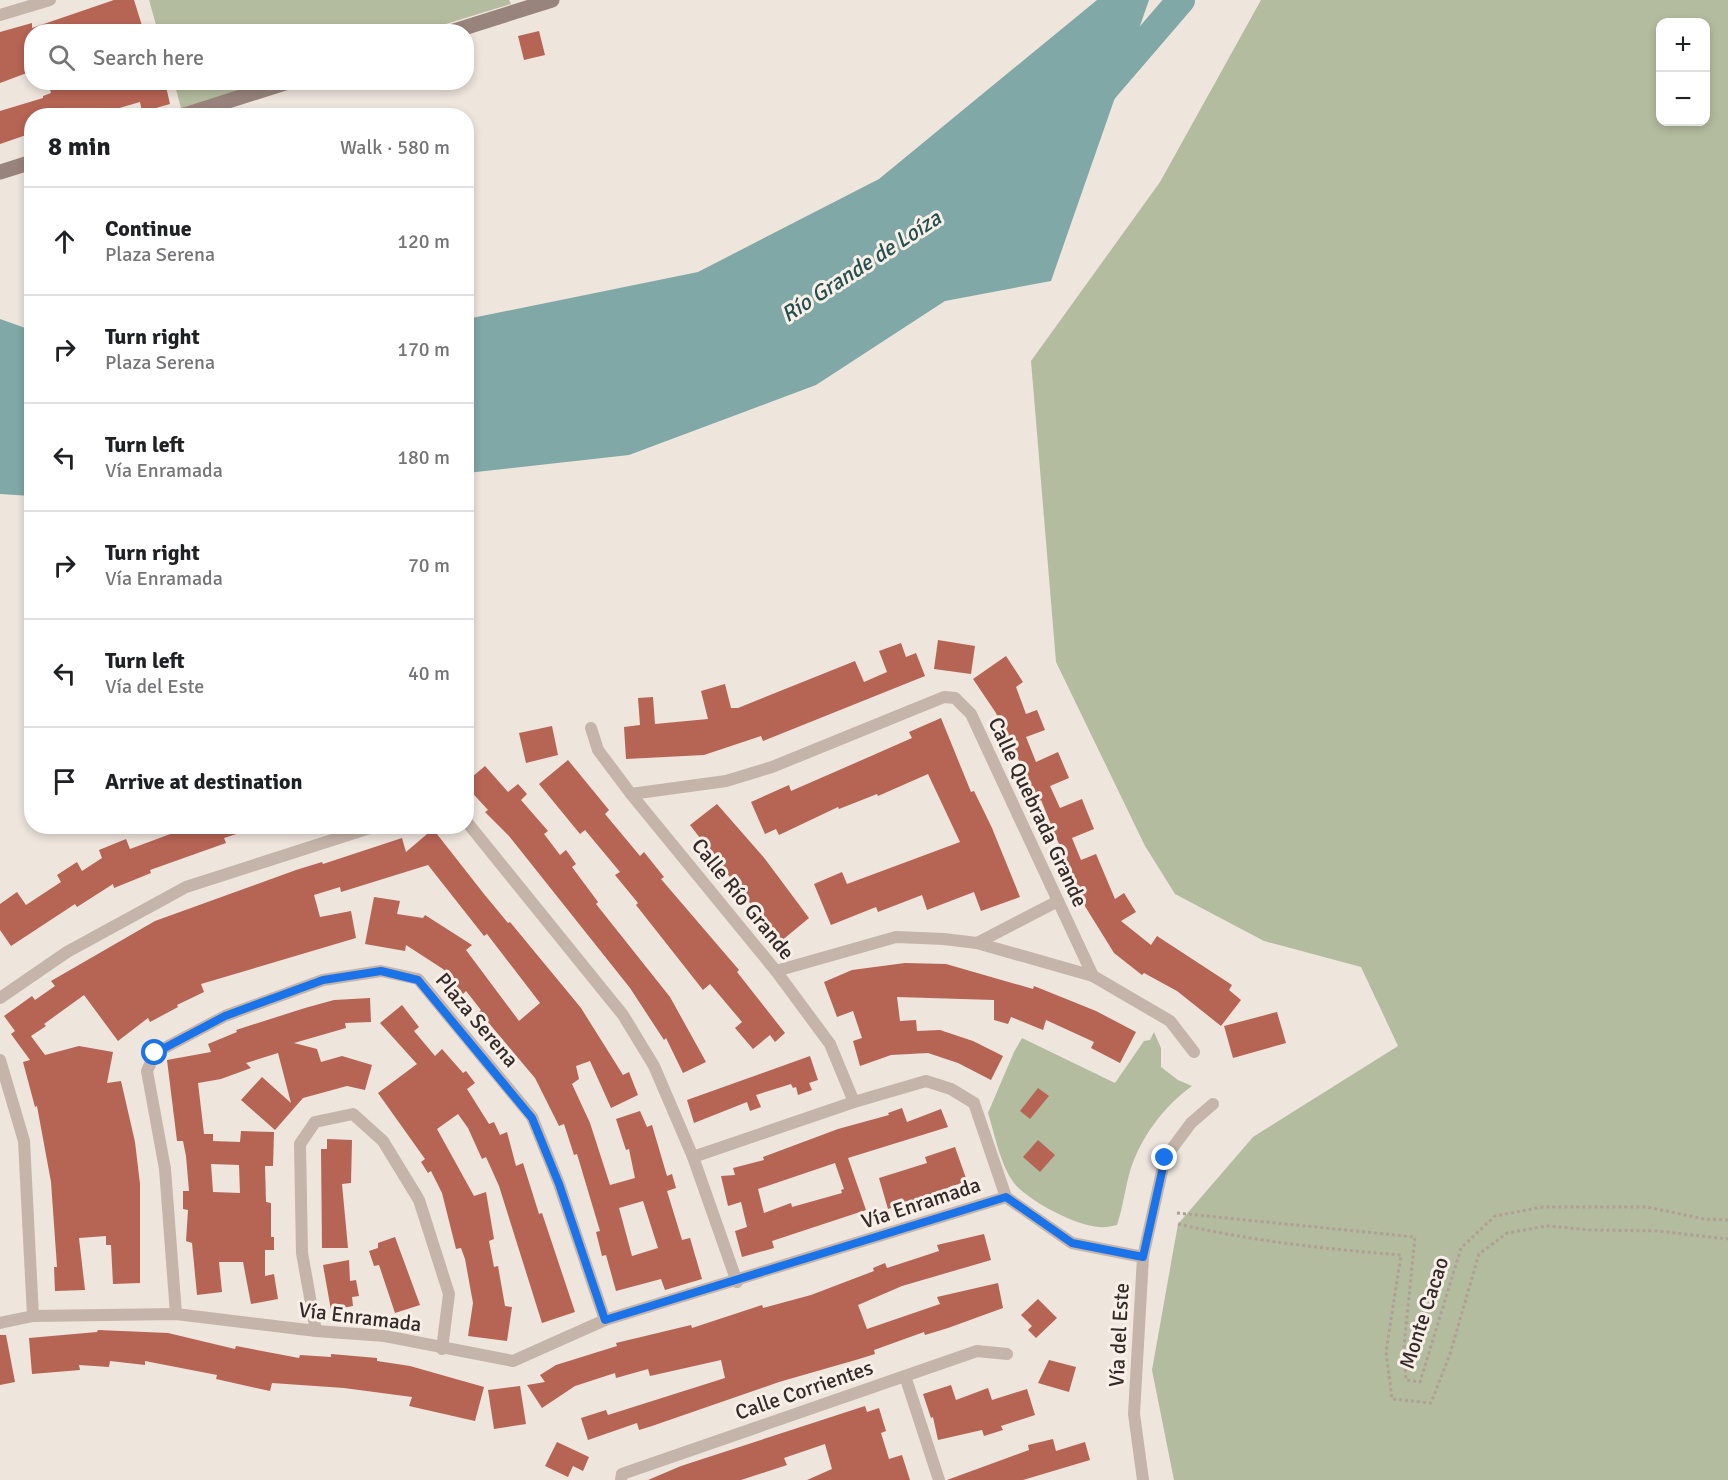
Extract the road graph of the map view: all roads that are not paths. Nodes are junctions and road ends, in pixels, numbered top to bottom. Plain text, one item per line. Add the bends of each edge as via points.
1 (50, 0) edge
2 (552, 0) edge
3 (523, 4) edge
4 (0, 15) edge
5 (472, 24) edge
6 (263, 90) edge
7 (207, 108) edge
8 (24, 164) edge
9 (0, 172) edge
10 (591, 728) dead end
11 (632, 794) junction
12 (474, 831) edge
13 (350, 834) edge
14 (1058, 901) junction
15 (976, 943) junction
16 (776, 971) junction
17 (1093, 976) junction
18 (0, 998) edge
19 (1194, 1052) dead end
20 (0, 1060) edge
21 (854, 1102) junction
22 (1213, 1104) dead end
23 (693, 1157) junction
24 (1006, 1197) junction
25 (1143, 1257) junction
26 (737, 1282) junction
27 (176, 1314) junction
28 (33, 1316) junction
29 (605, 1320) junction
30 (0, 1323) edge
31 (316, 1331) junction
32 (442, 1349) junction
33 (1007, 1354) dead end
34 (905, 1376) junction
35 (621, 1480) edge
36 (939, 1480) edge
37 (1143, 1480) edge

1 - 4 street
2 - 3 street
3 - 5 street
6 - 7 street
8 - 9 street
10 - 11 street, Calle Río Grande via 598,750
11 - 14 street, Calle Quebrada Grande via 737,777 772,767 944,697 955,698 971,714
11 - 16 street, Calle Río Grande
12 - 23 street via 623,1015 654,1066
13 - 18 street via 186,887 67,952
14 - 15 street
14 - 17 street, Calle Quebrada Grande
15 - 16 street via 896,937
15 - 17 street
16 - 21 street, Calle Río Grande via 831,1044
17 - 19 street via 1170,1022
20 - 28 street via 24,1141
21 - 23 street
21 - 24 street via 926,1081 966,1098 974,1103
22 - 25 street, Vía del Este via 1191,1123 1165,1158
23 - 26 street
24 - 25 street, Vía Enramada via 1072,1243
24 - 26 street, Vía Enramada
25 - 37 street, Vía del Este via 1134,1414
26 - 29 street, Vía Enramada
27 - 28 street, Vía Enramada
27 - 29 street, Plaza Serena via 165,1169 147,1071 155,1053 236,1012 323,980 381,971 418,980 532,1118
27 - 31 street, Vía Enramada
28 - 30 street, Vía Enramada
29 - 32 street, Vía Enramada via 513,1361
31 - 32 street, Vía Enramada via 385,1336
31 - 32 street via 302,1253 300,1144 315,1122 353,1114 383,1142 419,1200 449,1294
33 - 34 street, Calle Corrientes via 977,1351
34 - 35 street, Calle Corrientes via 622,1474
34 - 36 street

